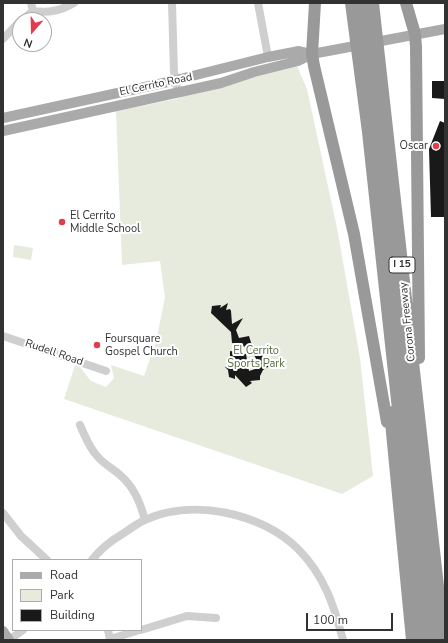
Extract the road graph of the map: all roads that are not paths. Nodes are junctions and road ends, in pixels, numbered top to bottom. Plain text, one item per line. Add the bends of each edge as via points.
1 (74, 3) edge
2 (172, 3) edge
3 (258, 3) edge
4 (315, 3) edge
5 (345, 3) edge
6 (351, 3) edge
7 (356, 3) edge
8 (363, 3) edge
9 (373, 3) edge
10 (406, 3) edge
11 (32, 7) edge
12 (360, 26) junction
13 (12, 30) edge
14 (443, 30) edge
15 (415, 34) junction
16 (3, 39) edge
17 (312, 54) junction
18 (268, 58) junction
19 (364, 63) junction
20 (175, 80) junction
21 (178, 93) junction
22 (3, 118) edge
23 (3, 131) edge
24 (390, 164) junction
25 (396, 295) junction
26 (3, 336) edge
27 (106, 371) dead end
28 (80, 425) dead end
29 (396, 471) junction
30 (425, 471) junction
31 (3, 513) edge
32 (145, 520) junction
33 (45, 559) edge
34 (93, 559) edge
35 (216, 618) dead end
36 (142, 630) edge
37 (3, 631) edge
38 (22, 631) edge
39 (138, 631) edge
40 (9, 640) edge
41 (110, 640) edge
42 (343, 640) edge
43 (412, 640) edge
44 (422, 640) edge
45 (434, 640) edge
46 (444, 640) edge

1 - 11 street via 62,10 46,13
2 - 20 street
3 - 18 street
4 - 17 highway
5 - 12 highway, Corona Freeway / I 15
6 - 12 highway
7 - 12 highway
8 - 12 highway
9 - 12 highway, Corona Freeway / I 15
10 - 15 highway
12 - 19 highway, Corona Freeway / I 15
12 - 19 highway, Corona Freeway / I 15
13 - 16 street
14 - 15 main road, El Cerrito Road
15 - 17 main road, El Cerrito Road
15 - 30 highway via 419,351
17 - 18 main road, El Cerrito Road via 299,51
17 - 21 main road, El Cerrito Road via 298,61
17 - 29 highway via 354,234
18 - 20 main road, El Cerrito Road
19 - 24 highway, Corona Freeway / I 15
19 - 25 highway
19 - 29 highway, Corona Freeway / I 15
19 - 44 highway via 368,132
20 - 21 street
20 - 22 main road, El Cerrito Road
21 - 23 main road, El Cerrito Road
24 - 25 highway
24 - 30 highway, Corona Freeway / I 15
25 - 45 highway
26 - 27 street, Rudell Road
28 - 32 street via 98,458 122,476 133,489
29 - 43 highway, Corona Freeway / I 15
30 - 46 highway, Corona Freeway / I 15
31 - 33 street via 21,536
32 - 34 street via 115,539
32 - 42 street via 178,511 220,511 262,524 297,548 323,581 334,607
35 - 36 street via 187,616
37 - 40 main road
38 - 40 street
39 - 41 street

